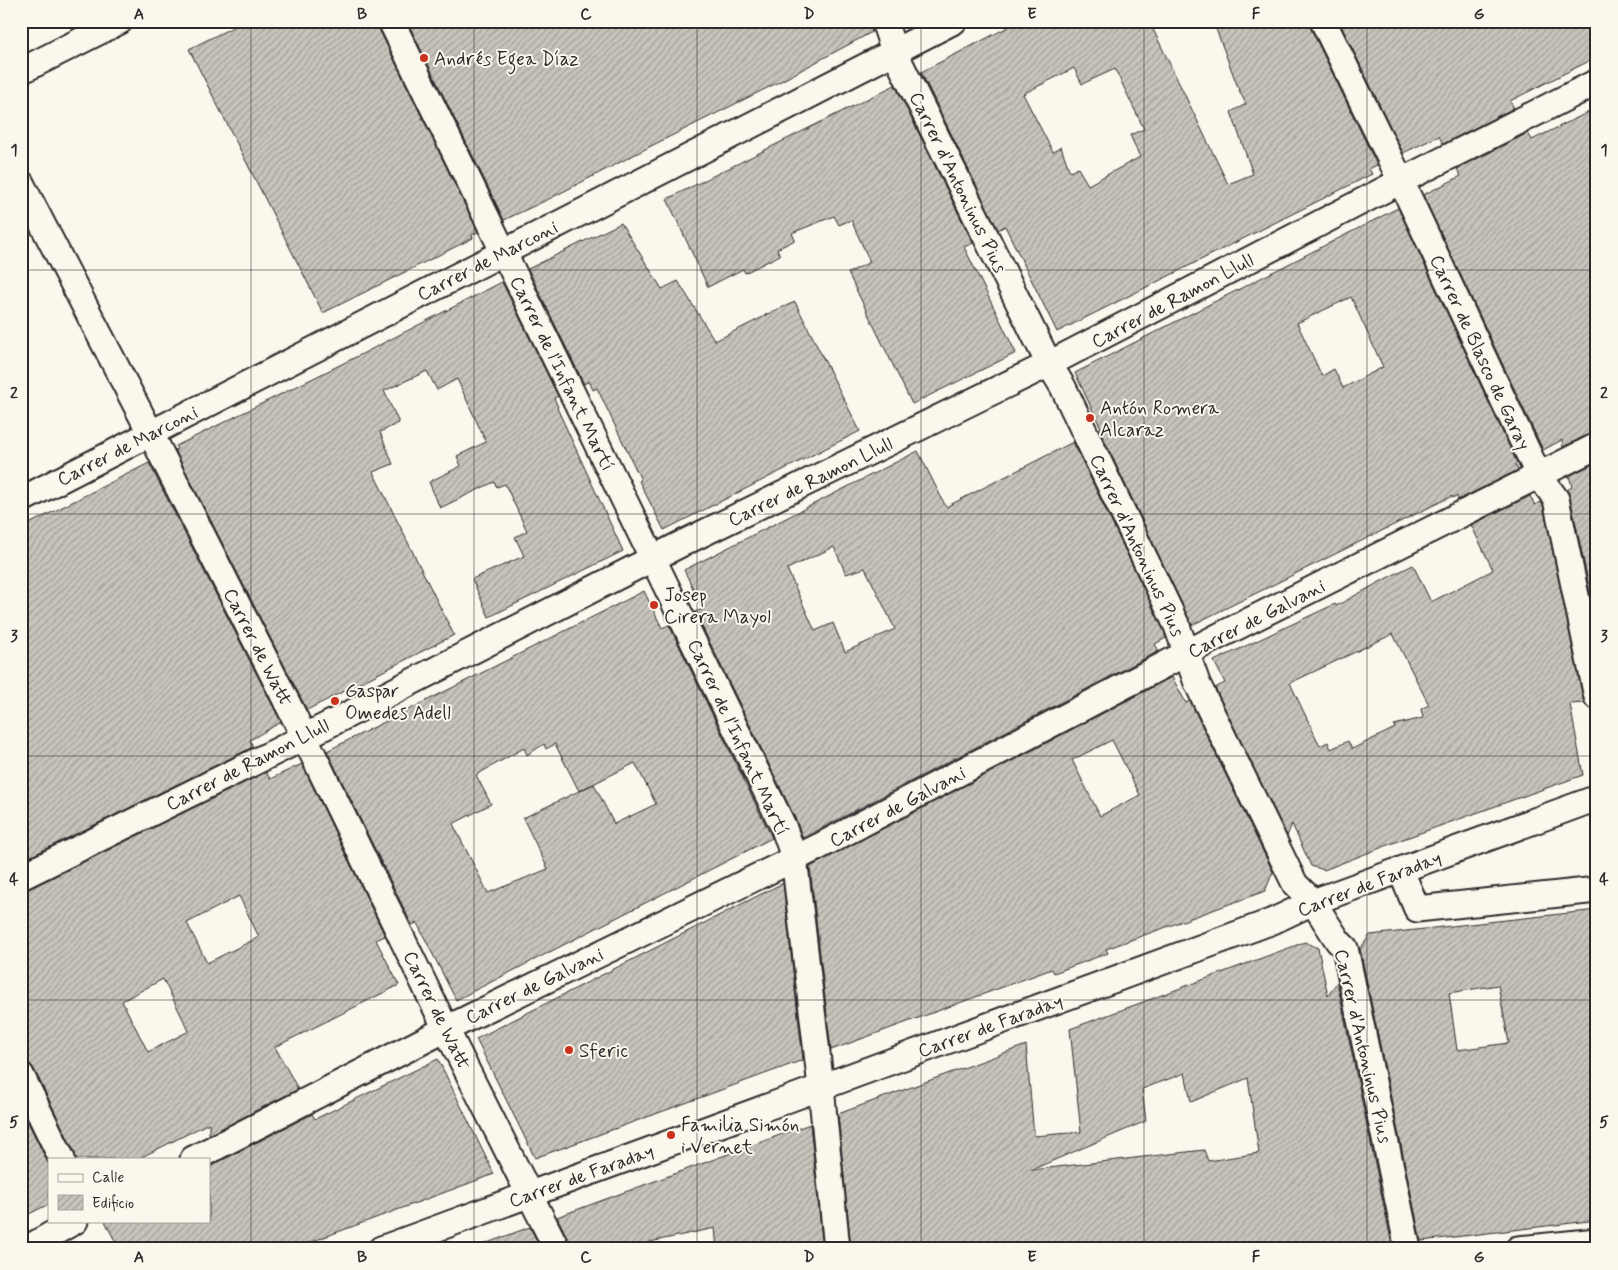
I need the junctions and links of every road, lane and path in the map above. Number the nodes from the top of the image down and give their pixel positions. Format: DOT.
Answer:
graph roads {
  1 [pos="120,21"];
  2 [pos="391,21"];
  3 [pos="884,21"];
  4 [pos="954,21"];
  5 [pos="1323,21"];
  6 [pos="894,51"];
  7 [pos="21,71"];
  8 [pos="1597,82"];
  9 [pos="1401,181"];
  10 [pos="21,182"];
  11 [pos="504,252"];
  12 [pos="1050,364"];
  13 [pos="151,434"];
  14 [pos="1597,446"];
  15 [pos="1538,474"];
  16 [pos="21,500"];
  17 [pos="653,559"];
  18 [pos="1187,654"];
  19 [pos="1597,697"];
  20 [pos="304,736"];
  21 [pos="1597,798"];
  22 [pos="794,857"];
  23 [pos="1400,871"];
  24 [pos="21,877"];
  25 [pos="1597,890"];
  26 [pos="1313,902"];
  27 [pos="446,1029"];
  28 [pos="21,1074"];
  29 [pos="821,1087"];
  30 [pos="62,1158"];
  31 [pos="195,1158"];
  32 [pos="530,1194"];
  33 [pos="69,1233"];
  34 [pos="1597,1241"];
  35 [pos="26,1249"];
  36 [pos="381,1249"];
  37 [pos="557,1249"];
  38 [pos="837,1249"];
  39 [pos="1408,1249"];
  40 [pos="1518,1249"];
  1 -- 7 [label="street"];
  2 -- 11 [label="street, Carrer de l'Infant Martí"];
  3 -- 6 [label="street, Carrer d'Antoninus Pius"];
  4 -- 6 [label="street, Carrer de Marconi"];
  5 -- 9 [label="street, Carrer de Blasco de Garay"];
  6 -- 11 [label="street, Carrer de Marconi"];
  6 -- 12 [label="street, Carrer d'Antoninus Pius"];
  8 -- 9 [label="street, Carrer de Ramon Llull"];
  9 -- 12 [label="street, Carrer de Ramon Llull"];
  9 -- 15 [label="street, Carrer de Blasco de Garay"];
  10 -- 13 [label="street, Carrer de Watt"];
  11 -- 13 [label="street, Carrer de Marconi"];
  11 -- 17 [label="street, Carrer de l'Infant Martí"];
  12 -- 17 [label="street, Carrer de Ramon Llull"];
  12 -- 18 [label="street, Carrer d'Antoninus Pius"];
  13 -- 16 [label="street, Carrer de Marconi"];
  13 -- 20 [label="street, Carrer de Watt"];
  14 -- 15 [label="street, Carrer de Galvani"];
  15 -- 18 [label="street, Carrer de Galvani"];
  15 -- 19 [label="street, Carrer de Blasco de Garay"];
  17 -- 20 [label="street, Carrer de Ramon Llull"];
  17 -- 22 [label="street, Carrer de l'Infant Martí"];
  18 -- 22 [label="street, Carrer de Galvani"];
  18 -- 26 [label="street, Carrer d'Antoninus Pius"];
  20 -- 24 [label="street, Carrer de Ramon Llull"];
  20 -- 27 [label="street, Carrer de Watt"];
  21 -- 23 [label="street, Carrer de Faraday"];
  22 -- 27 [label="street, Carrer de Galvani"];
  22 -- 29 [label="street, Carrer de l'Infant Martí"];
  23 -- 25 [label="street"];
  23 -- 26 [label="street, Carrer de Faraday"];
  26 -- 29 [label="street, Carrer de Faraday"];
  26 -- 39 [label="street, Carrer d'Antoninus Pius"];
  27 -- 31 [label="street, Carrer de Galvani"];
  27 -- 32 [label="street, Carrer de Watt"];
  28 -- 30 [label="street"];
  29 -- 32 [label="street, Carrer de Faraday"];
  29 -- 38 [label="street, Carrer de l'Infant Martí"];
  32 -- 36 [label="street, Carrer de Faraday"];
  32 -- 37 [label="street, Carrer de Watt"];
  33 -- 35 [label="street"];
  34 -- 40 [label="street"];
}
